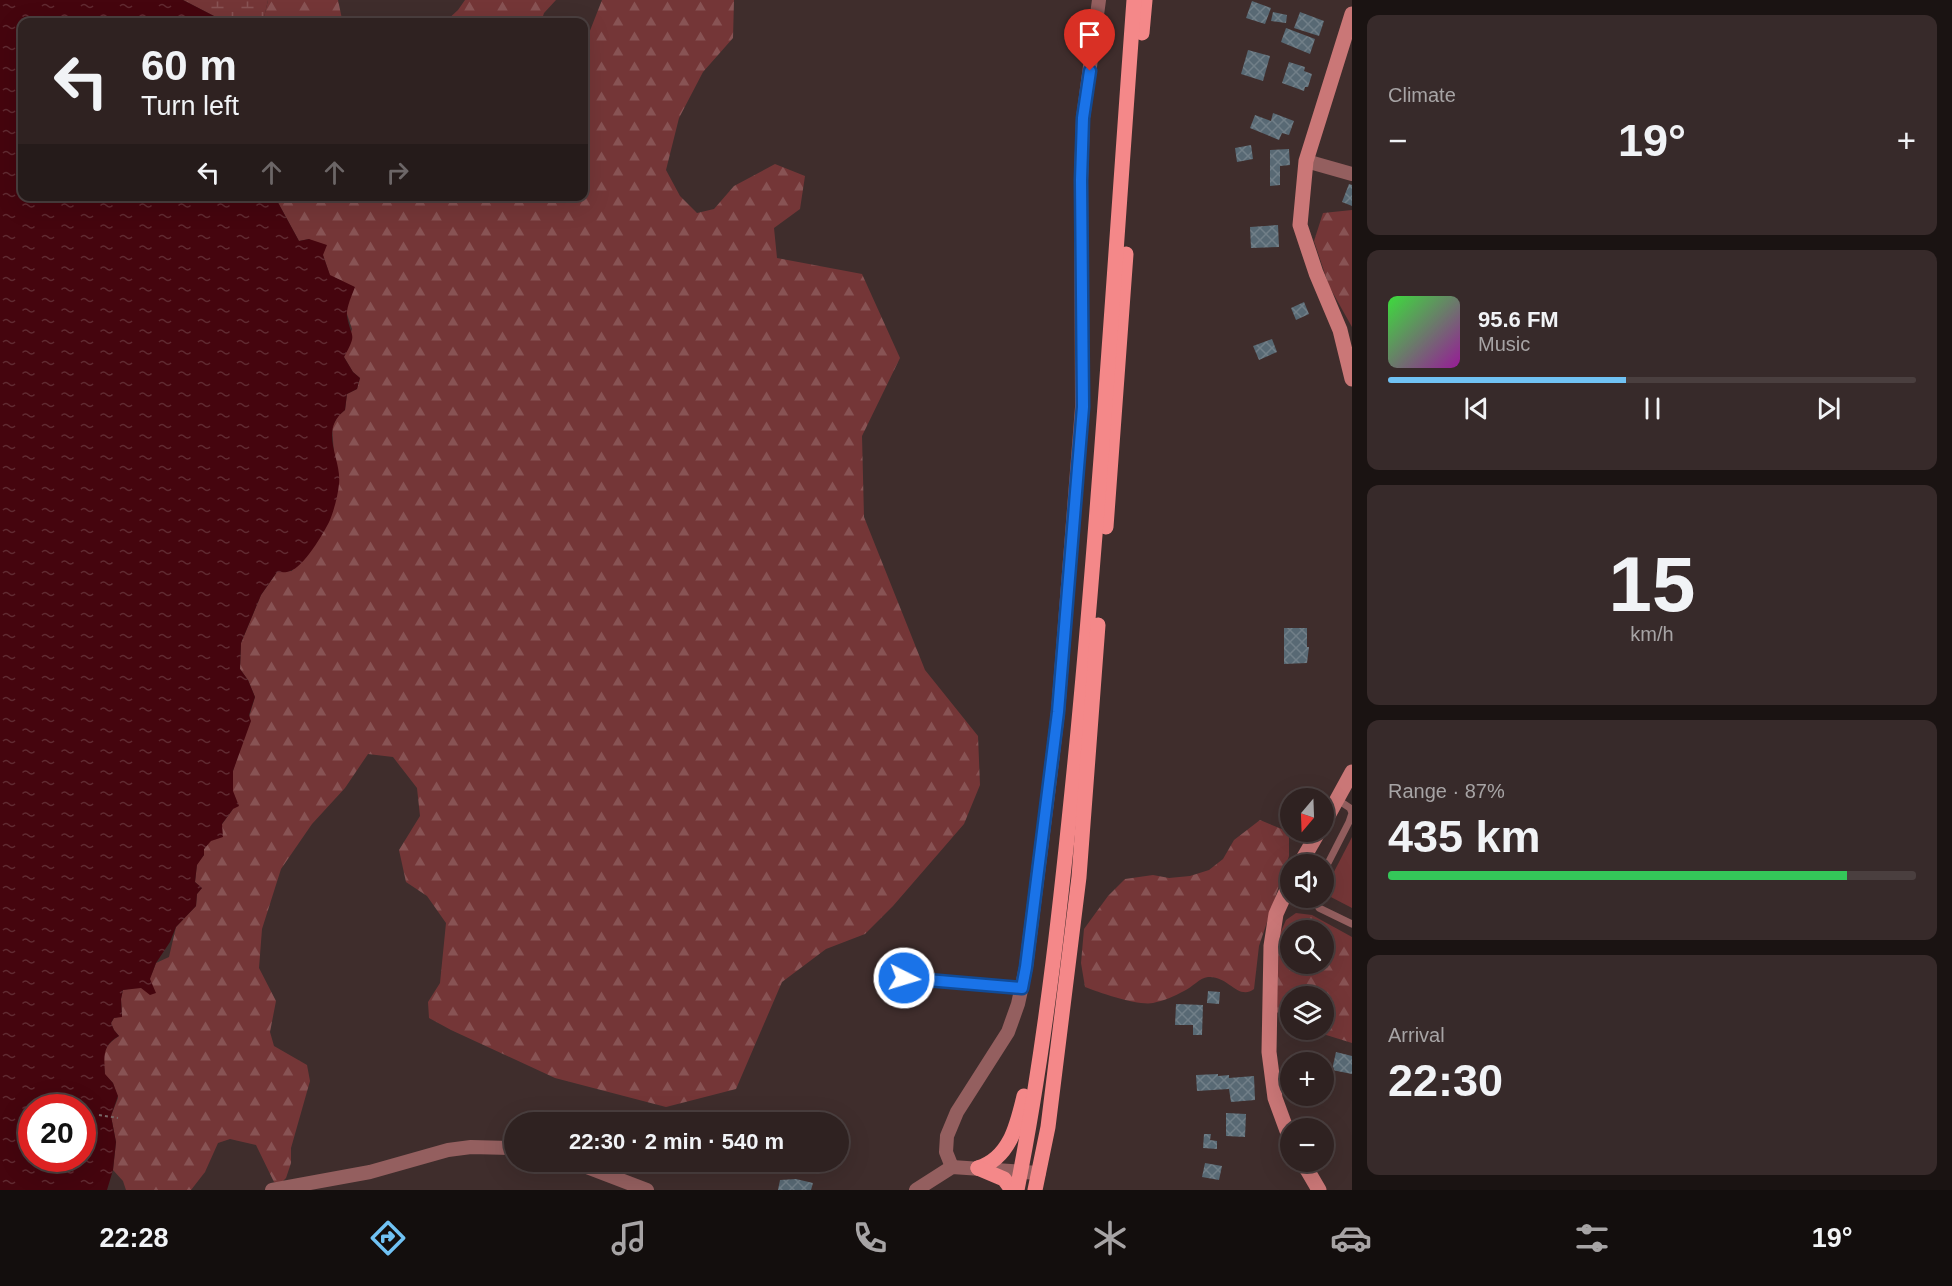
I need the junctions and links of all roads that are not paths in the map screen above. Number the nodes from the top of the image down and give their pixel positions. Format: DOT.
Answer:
graph roads {
  1 [pos="1099,0"];
  2 [pos="1134,0"];
  3 [pos="1145,0"];
  4 [pos="1352,14"];
  5 [pos="1306,161"];
  6 [pos="1352,174"];
  7 [pos="1352,379"];
  8 [pos="1352,772"];
  9 [pos="1338,800"];
  10 [pos="1334,807"];
  11 [pos="1333,854"];
  12 [pos="1280,905"];
  13 [pos="1319,908"];
  14 [pos="1352,924"];
  15 [pos="904,978"];
  16 [pos="1022,988"];
  17 [pos="1045,1018"];
  18 [pos="1282,1118"];
  19 [pos="504,1148"];
  20 [pos="952,1167"];
  21 [pos="978,1168"];
  22 [pos="1015,1170"];
  23 [pos="600,1172"];
  24 [pos="1308,1172"];
  25 [pos="1039,1173"];
  26 [pos="272,1190"];
  27 [pos="647,1190"];
  28 [pos="916,1190"];
  29 [pos="1012,1190"];
  30 [pos="1017,1190"];
  31 [pos="1035,1190"];
  32 [pos="1319,1190"];
  1 -- 16 [label="street"];
  2 -- 17 [label="main road"];
  3 -- 25 [label="main road"];
  4 -- 5 [label="main road"];
  5 -- 6 [label="street"];
  5 -- 7 [label="main road"];
  8 -- 9 [label="main road"];
  9 -- 10 [label="main road"];
  9 -- 11 [label="lane"];
  12 -- 18 [label="main road"];
  13 -- 14 [label="lane"];
  15 -- 16 [label="lane"];
  16 -- 20 [label="street"];
  17 -- 21 [label="main road"];
  17 -- 22 [label="main road"];
  19 -- 26 [label="street"];
  20 -- 21 [label="street"];
  20 -- 28 [label="street"];
  21 -- 22 [label="street"];
  21 -- 29 [label="main road"];
  22 -- 25 [label="street"];
  22 -- 30 [label="main road"];
  23 -- 27 [label="street"];
  24 -- 32 [label="main road"];
  25 -- 31 [label="main road"];
}
